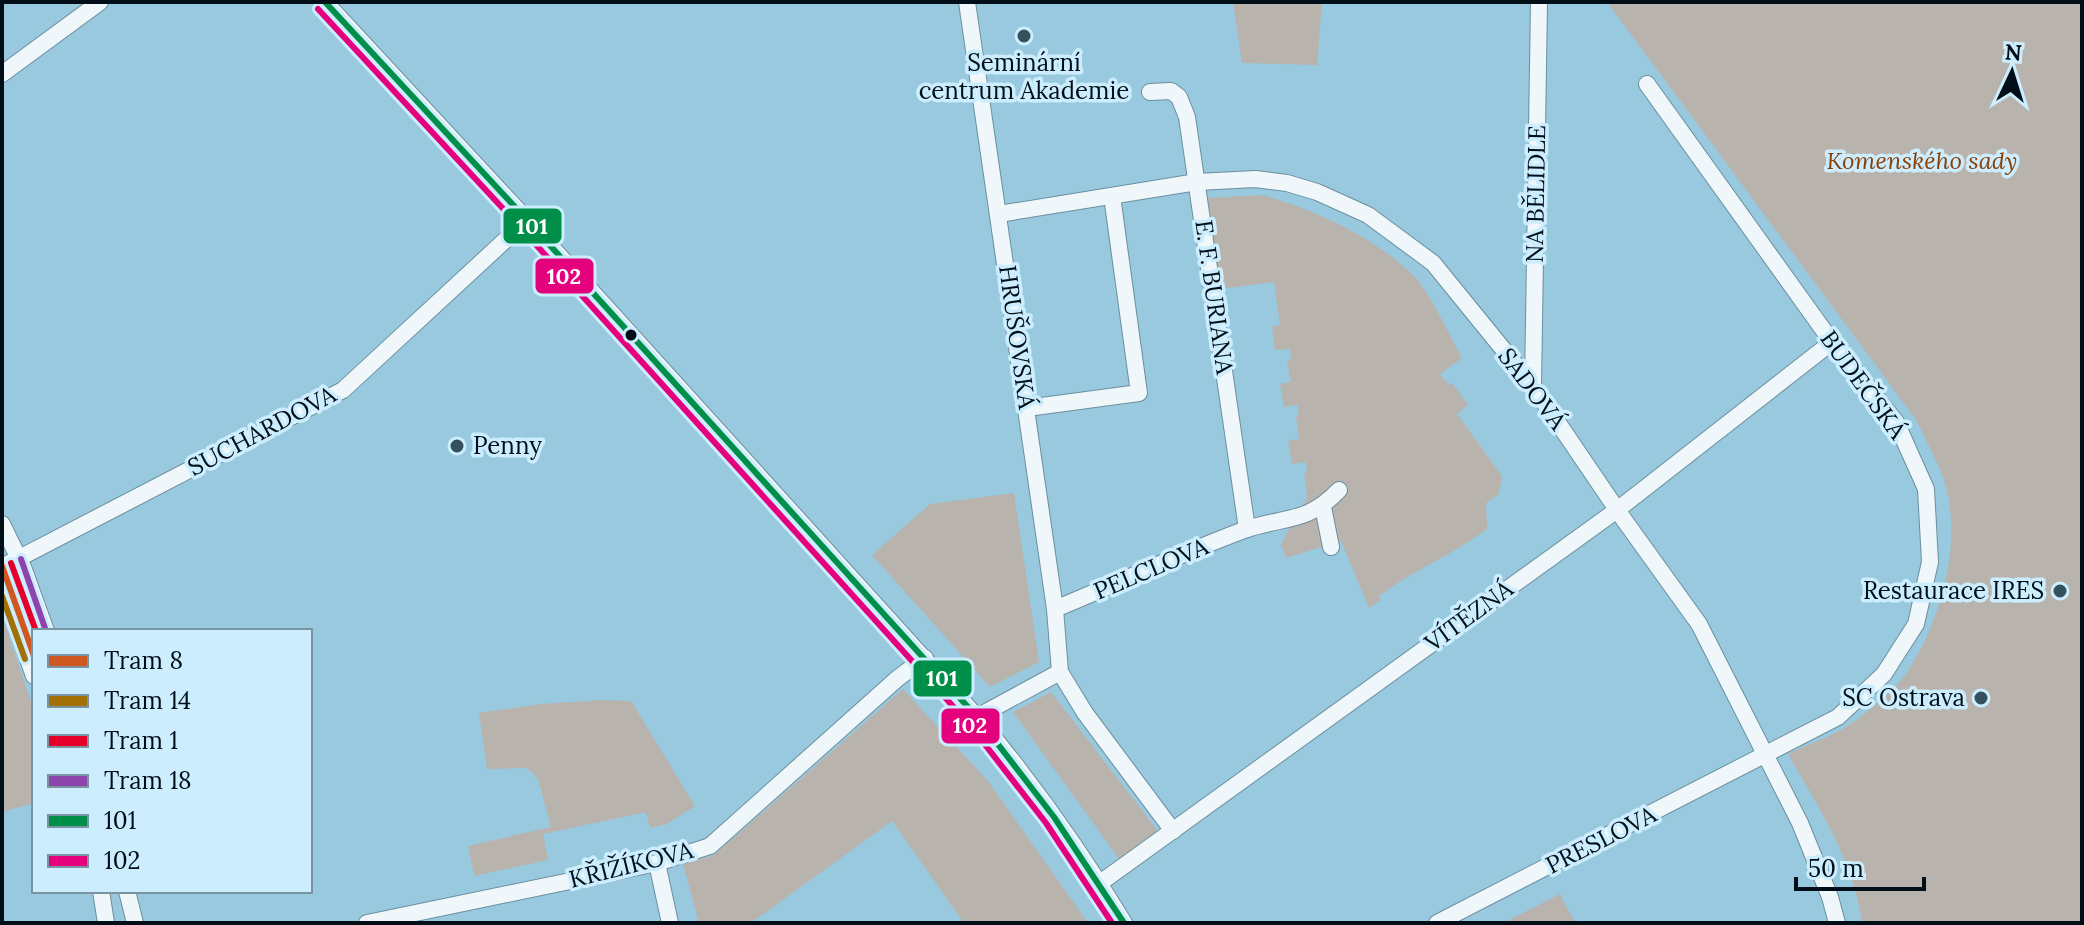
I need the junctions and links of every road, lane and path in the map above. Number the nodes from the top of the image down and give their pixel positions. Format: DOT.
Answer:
graph roads {
  1 [pos="100,2"];
  2 [pos="967,2"];
  3 [pos="1539,2"];
  4 [pos="334,5"];
  5 [pos="2,74"];
  6 [pos="1647,84"];
  7 [pos="1150,92"];
  8 [pos="1197,182"];
  9 [pos="1112,196"];
  10 [pos="999,214"];
  11 [pos="527,220"];
  12 [pos="1832,342"];
  13 [pos="1533,386"];
  14 [pos="1027,408"];
  15 [pos="1339,490"];
  16 [pos="1323,507"];
  17 [pos="1617,510"];
  18 [pos="2,524"];
  19 [pos="1247,529"];
  20 [pos="1331,547"];
  21 [pos="19,558"];
  22 [pos="2,567"];
  23 [pos="2,585"];
  24 [pos="1055,609"];
  25 [pos="45,629"];
  26 [pos="925,658"];
  27 [pos="32,670"];
  28 [pos="1060,672"];
  29 [pos="977,717"];
  30 [pos="1764,755"];
  31 [pos="1173,831"];
  32 [pos="657,863"];
  33 [pos="1100,883"];
  34 [pos="101,893"];
  35 [pos="128,893"];
  36 [pos="106,923"];
  37 [pos="135,923"];
  38 [pos="367,923"];
  39 [pos="670,923"];
  40 [pos="1124,923"];
  41 [pos="1437,923"];
  42 [pos="1837,923"];
  1 -- 5 [label="street"];
  2 -- 10 [label="street, HRUŠOVSKÁ"];
  3 -- 13 [label="street, NA BĚLIDLE"];
  4 -- 11 [label="street"];
  6 -- 12 [label="street, BUDEČSKÁ"];
  7 -- 8 [label="street, E. F. BURIANA"];
  8 -- 9 [label="street, SADOVÁ"];
  8 -- 13 [label="street, SADOVÁ"];
  8 -- 19 [label="street, E. F. BURIANA"];
  9 -- 10 [label="street, SADOVÁ"];
  9 -- 14 [label="street"];
  10 -- 14 [label="street, HRUŠOVSKÁ"];
  11 -- 21 [label="street, SUCHARDOVA"];
  11 -- 26 [label="street"];
  12 -- 17 [label="street, VÍTĚZNÁ"];
  12 -- 30 [label="street, BUDEČSKÁ"];
  13 -- 17 [label="street, SADOVÁ"];
  14 -- 24 [label="street, HRUŠOVSKÁ"];
  15 -- 16 [label="street"];
  16 -- 19 [label="street"];
  16 -- 20 [label="street"];
  17 -- 30 [label="street, SADOVÁ"];
  17 -- 31 [label="street, VÍTĚZNÁ"];
  18 -- 21 [label="street"];
  19 -- 24 [label="street, PELCLOVA"];
  21 -- 22 [label="street, SUCHARDOVA"];
  21 -- 25 [label="street"];
  23 -- 27 [label="street"];
  24 -- 28 [label="street, HRUŠOVSKÁ"];
  26 -- 29 [label="street"];
  26 -- 32 [label="street, KŘIŽÍKOVA"];
  28 -- 29 [label="street"];
  28 -- 31 [label="street"];
  29 -- 33 [label="street"];
  30 -- 41 [label="street, PRESLOVA"];
  30 -- 42 [label="street, SADOVÁ"];
  31 -- 33 [label="street, VÍTĚZNÁ"];
  32 -- 38 [label="street, KŘIŽÍKOVA"];
  32 -- 39 [label="street"];
  33 -- 40 [label="street"];
  34 -- 36 [label="street"];
  35 -- 37 [label="street"];
}
